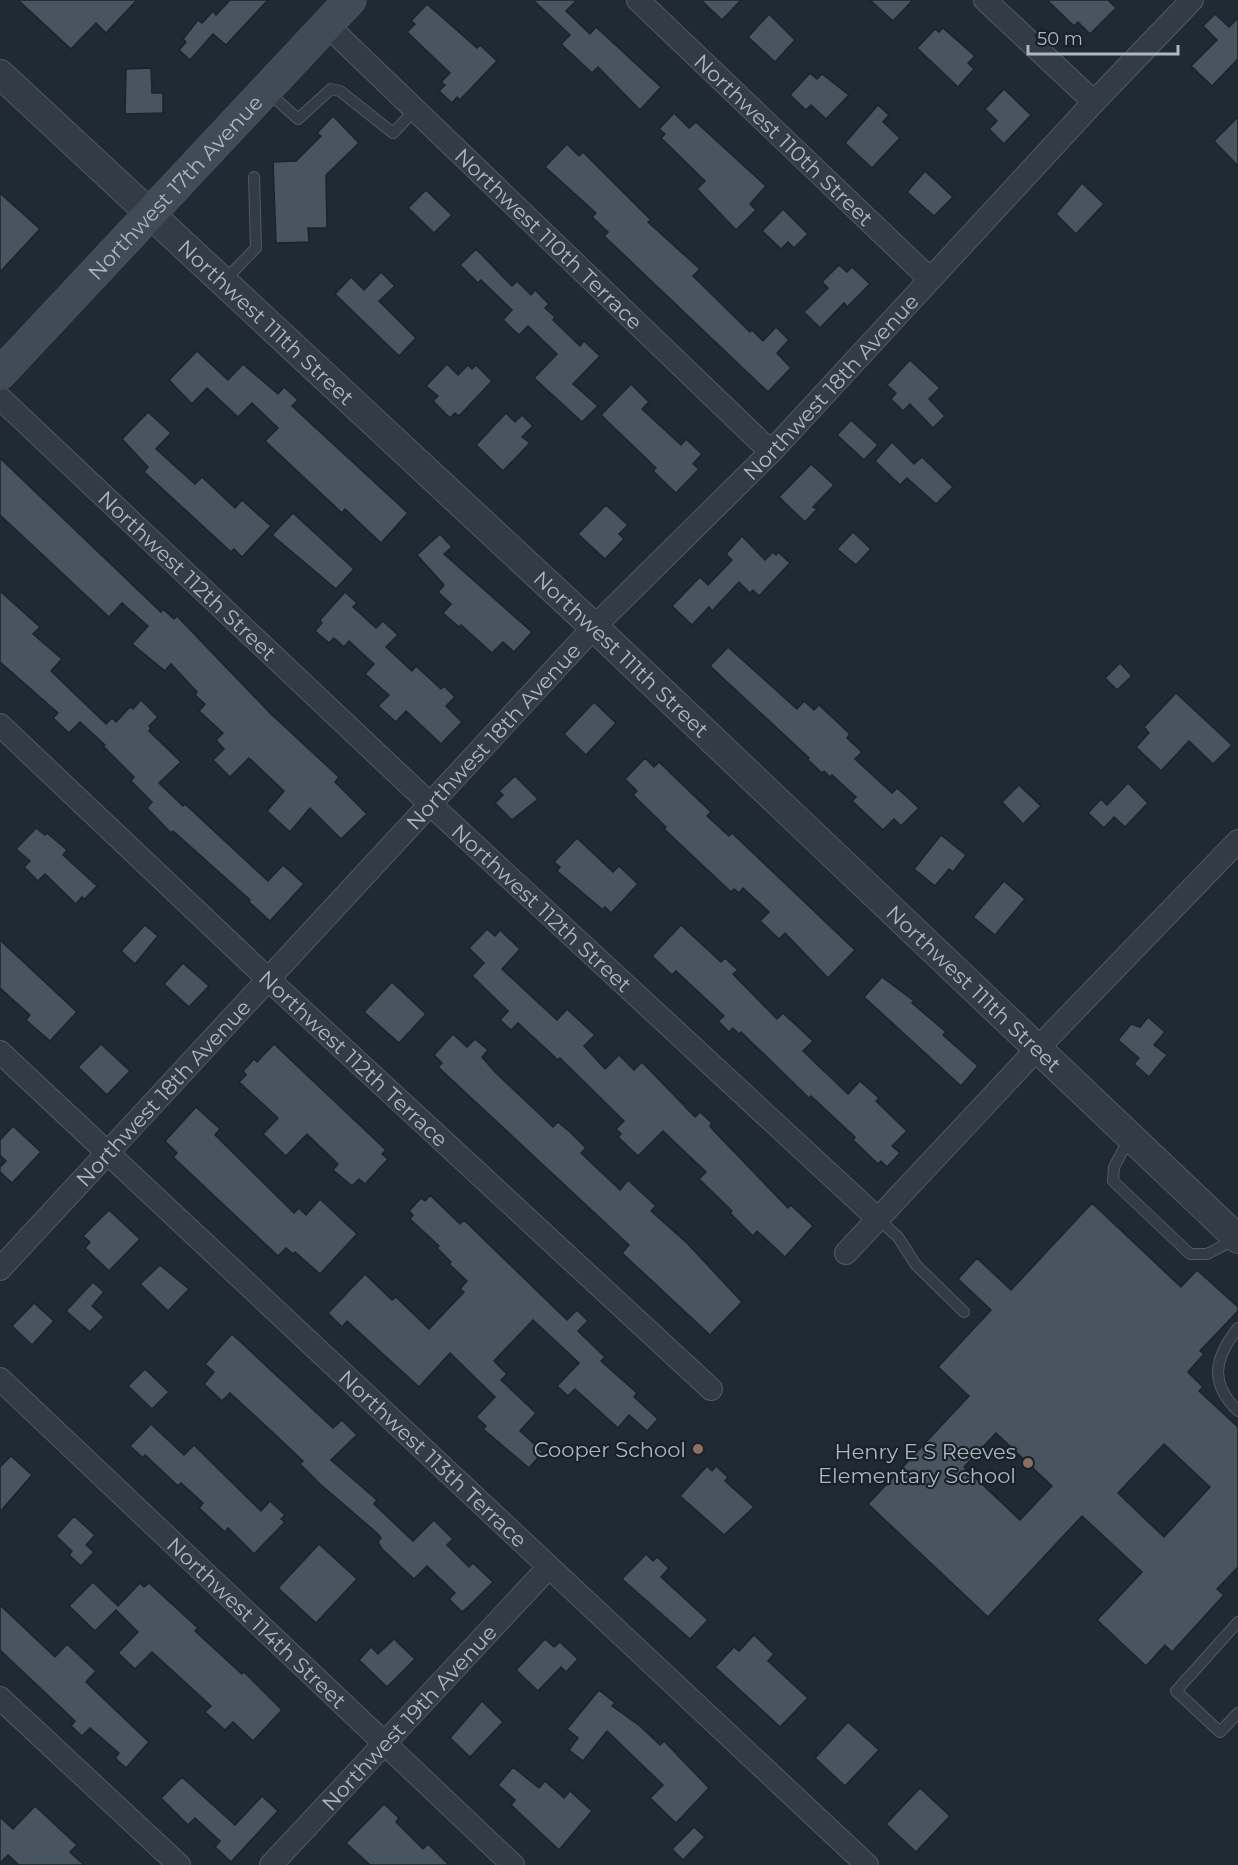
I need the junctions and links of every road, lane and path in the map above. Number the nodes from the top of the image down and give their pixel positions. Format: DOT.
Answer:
graph roads {
  1 [pos="350,0"];
  2 [pos="638,0"];
  3 [pos="986,0"];
  4 [pos="1192,0"];
  5 [pos="327,25"];
  6 [pos="0,74"];
  7 [pos="266,90"];
  8 [pos="1094,102"];
  9 [pos="414,111"];
  10 [pos="254,177"];
  11 [pos="149,213"];
  12 [pos="930,279"];
  13 [pos="223,282"];
  14 [pos="0,374"];
  15 [pos="0,398"];
  16 [pos="771,452"];
  17 [pos="594,627"];
  18 [pos="0,725"];
  19 [pos="430,804"];
  20 [pos="1238,841"];
  21 [pos="268,979"];
  22 [pos="1037,1049"];
  23 [pos="0,1052"];
  24 [pos="1130,1136"];
  25 [pos="107,1152"];
  26 [pos="877,1218"];
  27 [pos="1237,1238"];
  28 [pos="846,1253"];
  29 [pos="0,1269"];
  30 [pos="964,1312"];
  31 [pos="1238,1328"];
  32 [pos="0,1379"];
  33 [pos="711,1389"];
  34 [pos="1238,1411"];
  35 [pos="548,1568"];
  36 [pos="1238,1622"];
  37 [pos="0,1698"];
  38 [pos="1238,1713"];
  39 [pos="385,1745"];
  40 [pos="179,1865"];
  41 [pos="271,1865"];
  42 [pos="513,1865"];
  43 [pos="867,1865"];
  1 -- 5 [label="main road, Northwest 17th Avenue"];
  2 -- 12 [label="street, Northwest 110th Street"];
  3 -- 8 [label="street"];
  4 -- 8 [label="street, Northwest 18th Avenue"];
  5 -- 7 [label="main road, Northwest 17th Avenue"];
  5 -- 9 [label="street, Northwest 110th Terrace"];
  6 -- 11 [label="street, Northwest 111th Street"];
  7 -- 9 [label="lane"];
  7 -- 11 [label="main road, Northwest 17th Avenue"];
  8 -- 12 [label="street, Northwest 18th Avenue"];
  9 -- 16 [label="street, Northwest 110th Terrace"];
  10 -- 13 [label="lane"];
  11 -- 13 [label="street, Northwest 111th Street"];
  11 -- 14 [label="main road, Northwest 17th Avenue"];
  12 -- 16 [label="street, Northwest 18th Avenue"];
  13 -- 17 [label="street, Northwest 111th Street"];
  15 -- 19 [label="street, Northwest 112th Street"];
  16 -- 17 [label="street, Northwest 18th Avenue"];
  17 -- 19 [label="street, Northwest 18th Avenue"];
  17 -- 22 [label="street, Northwest 111th Street"];
  18 -- 21 [label="street, Northwest 112th Terrace"];
  19 -- 21 [label="street, Northwest 18th Avenue"];
  19 -- 26 [label="street, Northwest 112th Street"];
  20 -- 22 [label="street"];
  21 -- 25 [label="street, Northwest 18th Avenue"];
  21 -- 33 [label="street, Northwest 112th Terrace"];
  22 -- 24 [label="street, Northwest 111th Street"];
  22 -- 26 [label="street"];
  23 -- 25 [label="street, Northwest 113th Terrace"];
  24 -- 27 [label="street, Northwest 111th Street"];
  24 -- 27 [label="lane"];
  25 -- 29 [label="street, Northwest 18th Avenue"];
  25 -- 35 [label="street, Northwest 113th Terrace"];
  26 -- 28 [label="street"];
  26 -- 30 [label="lane"];
  31 -- 34 [label="lane"];
  32 -- 39 [label="street, Northwest 114th Street"];
  35 -- 39 [label="street, Northwest 19th Avenue"];
  35 -- 43 [label="street, Northwest 113th Terrace"];
  36 -- 38 [label="lane"];
  37 -- 40 [label="street"];
  39 -- 41 [label="street, Northwest 19th Avenue"];
  39 -- 42 [label="street, Northwest 114th Street"];
}
